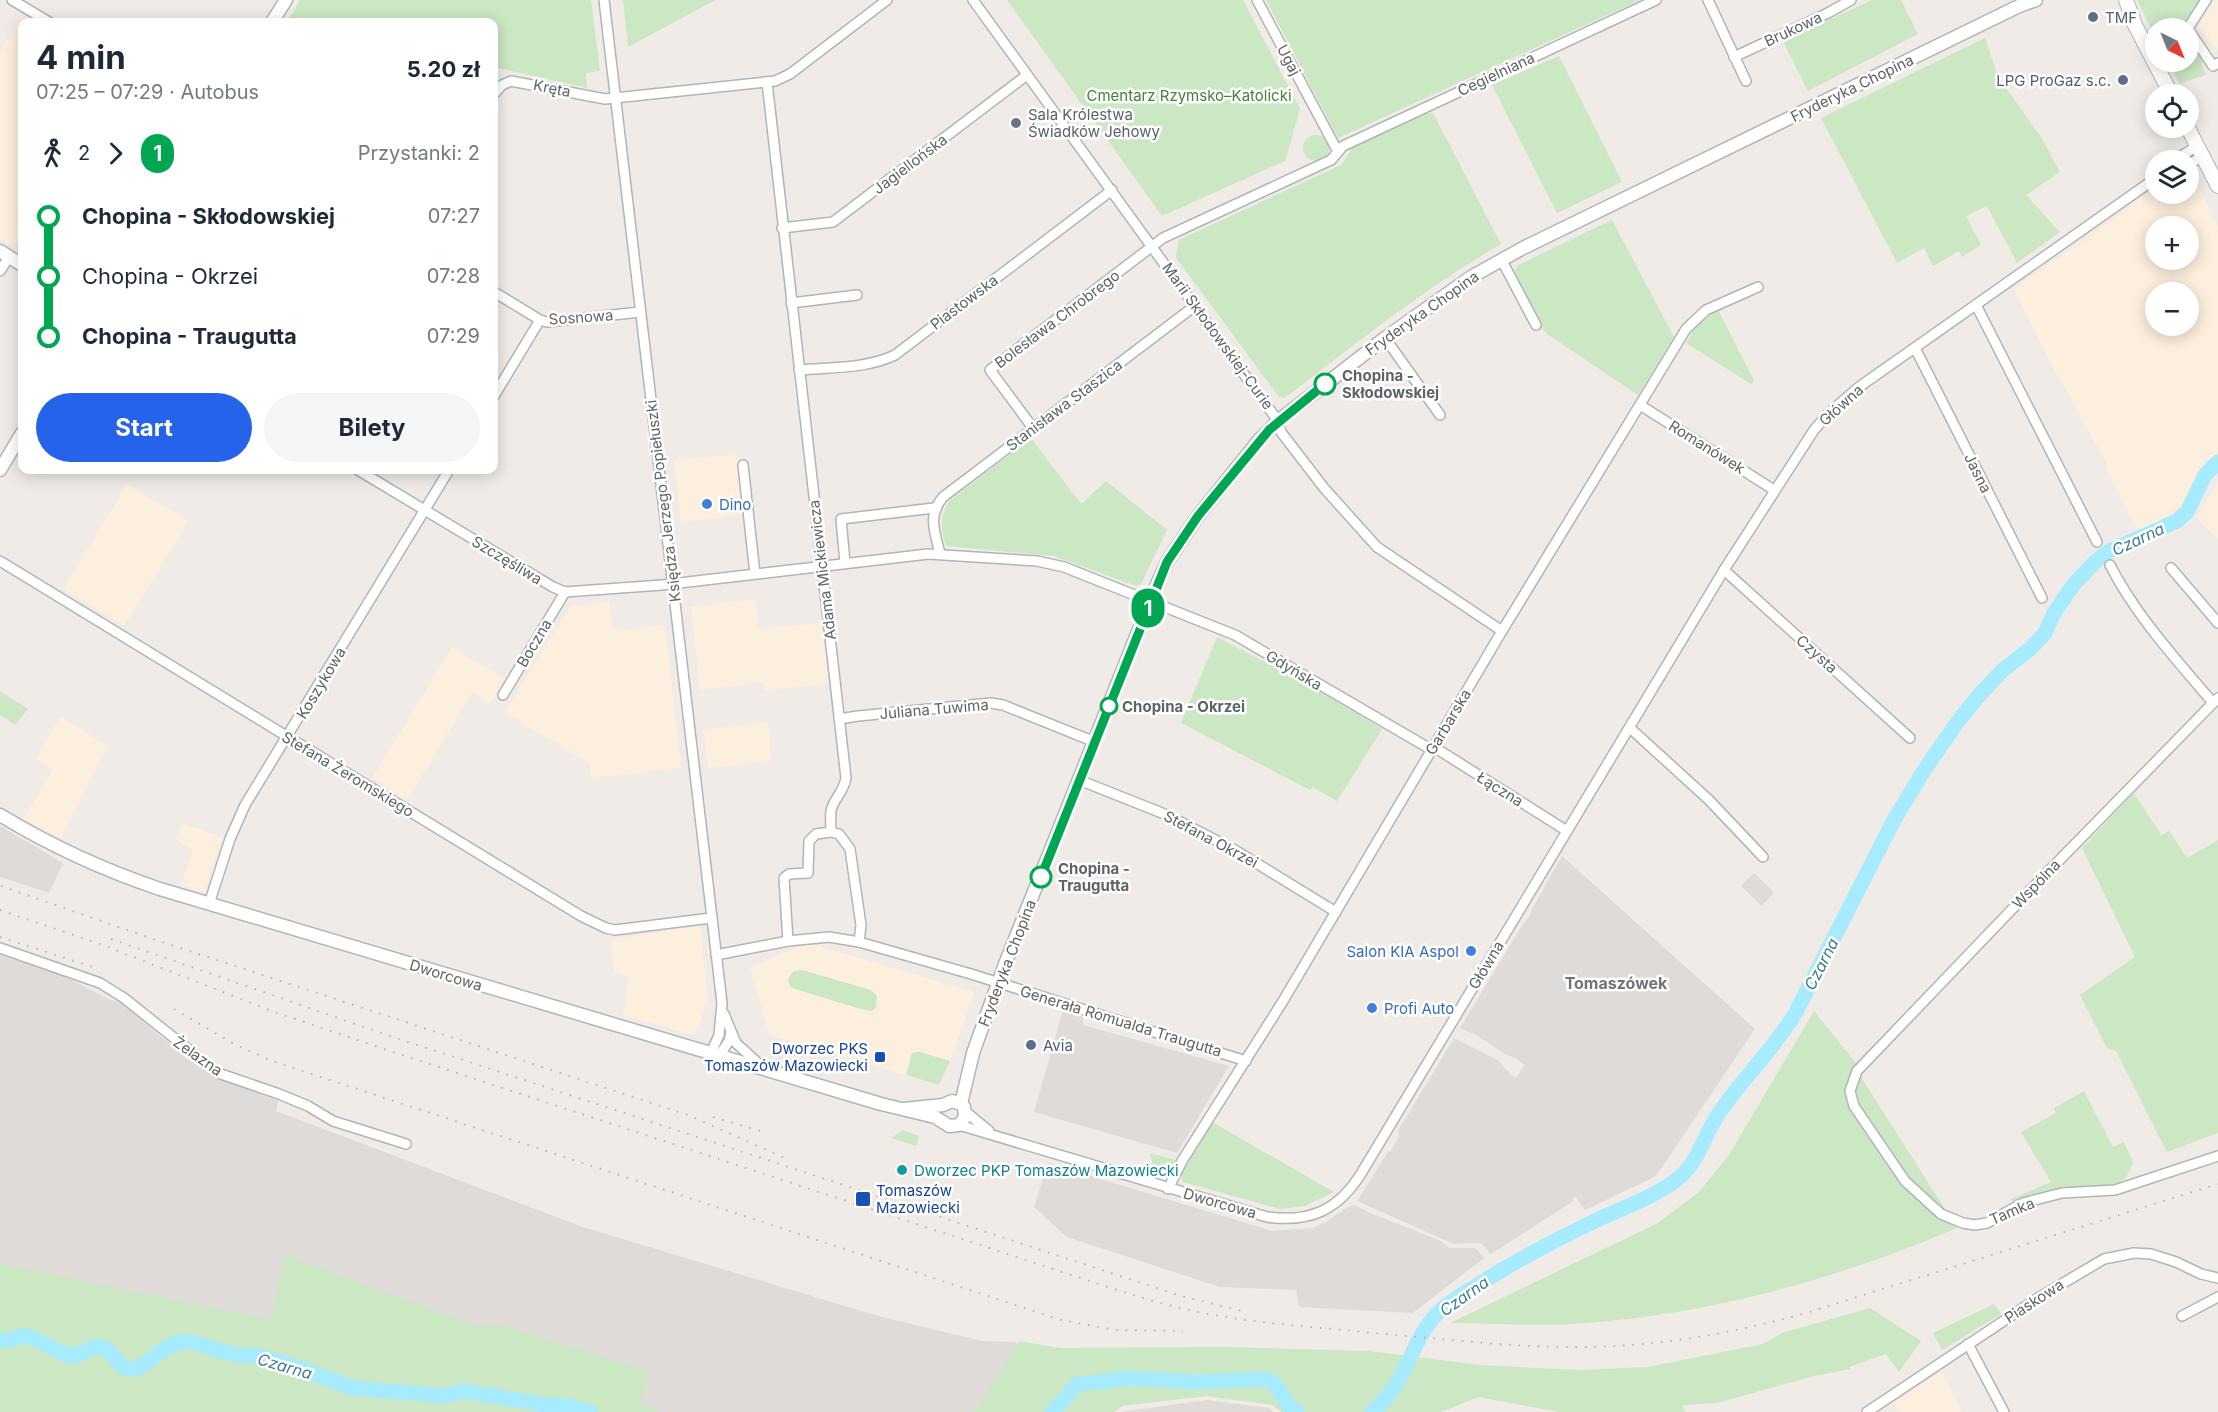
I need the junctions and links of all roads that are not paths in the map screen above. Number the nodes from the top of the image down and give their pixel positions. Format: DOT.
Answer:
graph roads {
  1 [pos="12,0"];
  2 [pos="286,0"];
  3 [pos="604,0"];
  4 [pos="887,0"];
  5 [pos="973,0"];
  6 [pos="1257,0"];
  7 [pos="1656,0"];
  8 [pos="1708,0"];
  9 [pos="1851,0"];
  10 [pos="2036,0"];
  11 [pos="2118,0"];
  12 [pos="2126,0"];
  13 [pos="2206,0"];
  14 [pos="2024,3"];
  15 [pos="42,18"];
  16 [pos="275,18"];
  17 [pos="2195,18"];
  18 [pos="2135,25"];
  19 [pos="2199,45"];
  20 [pos="1734,57"];
  21 [pos="2218,63"];
  22 [pos="1027,75"];
  23 [pos="1746,81"];
  24 [pos="767,82"];
  25 [pos="2166,84"];
  26 [pos="498,90"];
  27 [pos="616,98"];
  28 [pos="2193,138"];
  29 [pos="1338,152"];
  30 [pos="2200,152"];
  31 [pos="2145,185"];
  32 [pos="2218,186"];
  33 [pos="1112,190"];
  34 [pos="782,228"];
  35 [pos="1153,246"];
  36 [pos="4,254"];
  37 [pos="1502,259"];
  38 [pos="18,263"];
  39 [pos="0,271"];
  40 [pos="1758,287"];
  41 [pos="498,294"];
  42 [pos="857,295"];
  43 [pos="791,303"];
  44 [pos="1196,305"];
  45 [pos="1976,305"];
  46 [pos="640,312"];
  47 [pos="540,320"];
  48 [pos="1536,325"];
  49 [pos="1384,338"];
  50 [pos="1915,348"];
  51 [pos="799,370"];
  52 [pos="498,389"];
  53 [pos="1640,405"];
  54 [pos="1440,415"];
  55 [pos="1278,421"];
  56 [pos="1033,428"];
  57 [pos="18,440"];
  58 [pos="743,465"];
  59 [pos="0,470"];
  60 [pos="365,474"];
  61 [pos="447,474"];
  62 [pos="1774,490"];
  63 [pos="934,508"];
  64 [pos="425,510"];
  65 [pos="2097,542"];
  66 [pos="940,554"];
  67 [pos="0,561"];
  68 [pos="845,563"];
  69 [pos="2110,565"];
  70 [pos="822,566"];
  71 [pos="2171,568"];
  72 [pos="1724,570"];
  73 [pos="755,574"];
  74 [pos="673,583"];
  75 [pos="565,592"];
  76 [pos="2042,598"];
  77 [pos="1151,600"];
  78 [pos="2218,623"];
  79 [pos="1502,632"];
  80 [pos="503,695"];
  81 [pos="2215,700"];
  82 [pos="839,719"];
  83 [pos="1630,728"];
  84 [pos="288,737"];
  85 [pos="1910,738"];
  86 [pos="1095,742"];
  87 [pos="1433,748"];
  88 [pos="1079,780"];
  89 [pos="0,815"];
  90 [pos="1567,831"];
  91 [pos="831,832"];
  92 [pos="1763,857"];
  93 [pos="208,904"];
  94 [pos="1336,912"];
  95 [pos="711,918"];
  96 [pos="788,941"];
  97 [pos="859,942"];
  98 [pos="0,948"];
  99 [pos="716,955"];
  100 [pos="998,984"];
  101 [pos="722,1003"];
  102 [pos="731,1031"];
  103 [pos="715,1054"];
  104 [pos="1246,1061"];
  105 [pos="764,1069"];
  106 [pos="1857,1071"];
  107 [pos="955,1105"];
  108 [pos="903,1109"];
  109 [pos="941,1120"];
  110 [pos="959,1125"];
  111 [pos="996,1136"];
  112 [pos="406,1144"];
  113 [pos="2218,1156"];
  114 [pos="1168,1189"];
  115 [pos="1339,1200"];
  116 [pos="2218,1278"];
  117 [pos="2218,1297"];
  118 [pos="2182,1316"];
  119 [pos="1968,1344"];
  120 [pos="1867,1412"];
  121 [pos="2004,1412"];
  1 -- 15 [label="street"];
  2 -- 16 [label="street"];
  3 -- 27 [label="street, Księdza Jerzego Popiełuszki"];
  4 -- 24 [label="street, Kręta"];
  5 -- 22 [label="street, Marii Skłodowskiej-Curie"];
  6 -- 29 [label="street, Ugaj"];
  7 -- 29 [label="street, Cegielniana"];
  8 -- 20 [label="street"];
  9 -- 20 [label="street, Brukowa"];
  10 -- 14 [label="street, Fryderyka Chopina"];
  11 -- 18 [label="main road"];
  12 -- 18 [label="main road"];
  13 -- 17 [label="street"];
  14 -- 37 [label="street, Fryderyka Chopina"];
  18 -- 25 [label="main road"];
  19 -- 21 [label="street"];
  20 -- 23 [label="street"];
  22 -- 33 [label="street, Marii Skłodowskiej-Curie"];
  22 -- 34 [label="street, Jagiellońska"];
  24 -- 27 [label="street, Kręta"];
  24 -- 34 [label="street, Adama Mickiewicza"];
  26 -- 27 [label="street, Kręta"];
  27 -- 46 [label="street, Księdza Jerzego Popiełuszki"];
  28 -- 30 [label="main road"];
  29 -- 35 [label="street, Cegielniana"];
  30 -- 32 [label="main road"];
  31 -- 45 [label="street, Główna"];
  33 -- 35 [label="street, Marii Skłodowskiej-Curie"];
  33 -- 51 [label="street, Piastowska"];
  34 -- 43 [label="street, Adama Mickiewicza"];
  35 -- 44 [label="street, Marii Skłodowskiej-Curie"];
  35 -- 56 [label="street, Bolesława Chrobrego"];
  36 -- 38 [label="street"];
  36 -- 39 [label="street"];
  37 -- 48 [label="street"];
  37 -- 49 [label="street, Fryderyka Chopina"];
  40 -- 53 [label="street, Garbarska"];
  41 -- 47 [label="street, Sosnowa"];
  42 -- 43 [label="street"];
  43 -- 51 [label="street, Adama Mickiewicza"];
  44 -- 55 [label="street, Marii Skłodowskiej-Curie"];
  44 -- 56 [label="street, Stanisława Staszica"];
  45 -- 50 [label="street, Główna"];
  45 -- 65 [label="street"];
  46 -- 47 [label="street, Sosnowa"];
  46 -- 74 [label="street, Księdza Jerzego Popiełuszki"];
  47 -- 52 [label="street"];
  49 -- 54 [label="street"];
  49 -- 55 [label="street, Fryderyka Chopina"];
  50 -- 62 [label="street, Główna"];
  50 -- 76 [label="street, Jasna"];
  51 -- 70 [label="street, Adama Mickiewicza"];
  53 -- 62 [label="street, Romanówek"];
  53 -- 79 [label="street, Garbarska"];
  55 -- 77 [label="street, Fryderyka Chopina"];
  55 -- 79 [label="street, Marii Skłodowskiej-Curie"];
  56 -- 63 [label="street, Stanisława Staszica"];
  57 -- 59 [label="street"];
  58 -- 73 [label="street"];
  60 -- 64 [label="street, Szczęśliwa"];
  61 -- 64 [label="street, Koszykowa"];
  62 -- 72 [label="street, Główna"];
  63 -- 66 [label="street"];
  63 -- 68 [label="street"];
  64 -- 75 [label="street, Szczęśliwa"];
  64 -- 84 [label="street, Koszykowa"];
  66 -- 68 [label="street, Gdyńska"];
  66 -- 77 [label="street, Gdyńska"];
  67 -- 84 [label="street, Stefana Żeromskiego"];
  68 -- 70 [label="street, Gdyńska"];
  69 -- 81 [label="street"];
  70 -- 73 [label="street, Gdyńska"];
  70 -- 82 [label="street, Adama Mickiewicza"];
  71 -- 78 [label="street"];
  72 -- 83 [label="street, Główna"];
  72 -- 85 [label="street, Czysta"];
  73 -- 74 [label="street, Gdyńska"];
  74 -- 75 [label="street"];
  74 -- 95 [label="street, Księdza Jerzego Popiełuszki"];
  75 -- 80 [label="street, Boczna"];
  77 -- 86 [label="street, Fryderyka Chopina"];
  77 -- 87 [label="street, Gdyńska"];
  79 -- 87 [label="street, Garbarska"];
  81 -- 106 [label="street, Wspólna"];
  82 -- 86 [label="street, Juliana Tuwima"];
  82 -- 91 [label="street, Adama Mickiewicza"];
  83 -- 90 [label="street, Główna"];
  83 -- 92 [label="street"];
  84 -- 93 [label="street, Koszykowa"];
  84 -- 95 [label="street, Stefana Żeromskiego"];
  86 -- 88 [label="street, Fryderyka Chopina"];
  87 -- 90 [label="street, Łączna"];
  87 -- 94 [label="street, Garbarska"];
  88 -- 94 [label="street, Stefana Okrzei"];
  88 -- 100 [label="street, Fryderyka Chopina"];
  89 -- 93 [label="street, Dworcowa"];
  90 -- 115 [label="street, Główna"];
  91 -- 96 [label="street"];
  91 -- 97 [label="street"];
  93 -- 103 [label="street, Dworcowa"];
  94 -- 104 [label="street, Garbarska"];
  95 -- 99 [label="street, Księdza Jerzego Popiełuszki"];
  96 -- 97 [label="street, Generała Romualda Traugutta"];
  96 -- 99 [label="street, Generała Romualda Traugutta"];
  97 -- 100 [label="street, Generała Romualda Traugutta"];
  98 -- 112 [label="street, Żelazna"];
  99 -- 101 [label="street, Księdza Jerzego Popiełuszki"];
  100 -- 104 [label="street, Generała Romualda Traugutta"];
  100 -- 107 [label="street, Fryderyka Chopina"];
  101 -- 102 [label="street, Księdza Jerzego Popiełuszki"];
  101 -- 103 [label="street, Księdza Jerzego Popiełuszki"];
  102 -- 103 [label="street"];
  102 -- 105 [label="street, Księdza Jerzego Popiełuszki"];
  103 -- 105 [label="street, Dworcowa"];
  104 -- 114 [label="street, Garbarska"];
  105 -- 108 [label="street, Dworcowa"];
  106 -- 113 [label="street, Tamka"];
  107 -- 108 [label="street, Dworcowa"];
  107 -- 109 [label="street"];
  107 -- 110 [label="street"];
  107 -- 111 [label="street, Dworcowa"];
  108 -- 109 [label="street, Dworcowa"];
  109 -- 110 [label="street, Dworcowa"];
  110 -- 111 [label="street, Dworcowa"];
  111 -- 114 [label="street, Dworcowa"];
  114 -- 115 [label="street, Dworcowa"];
  116 -- 119 [label="street, Piaskowa"];
  117 -- 118 [label="street"];
  119 -- 120 [label="street, Piaskowa"];
  119 -- 121 [label="street"];
}
